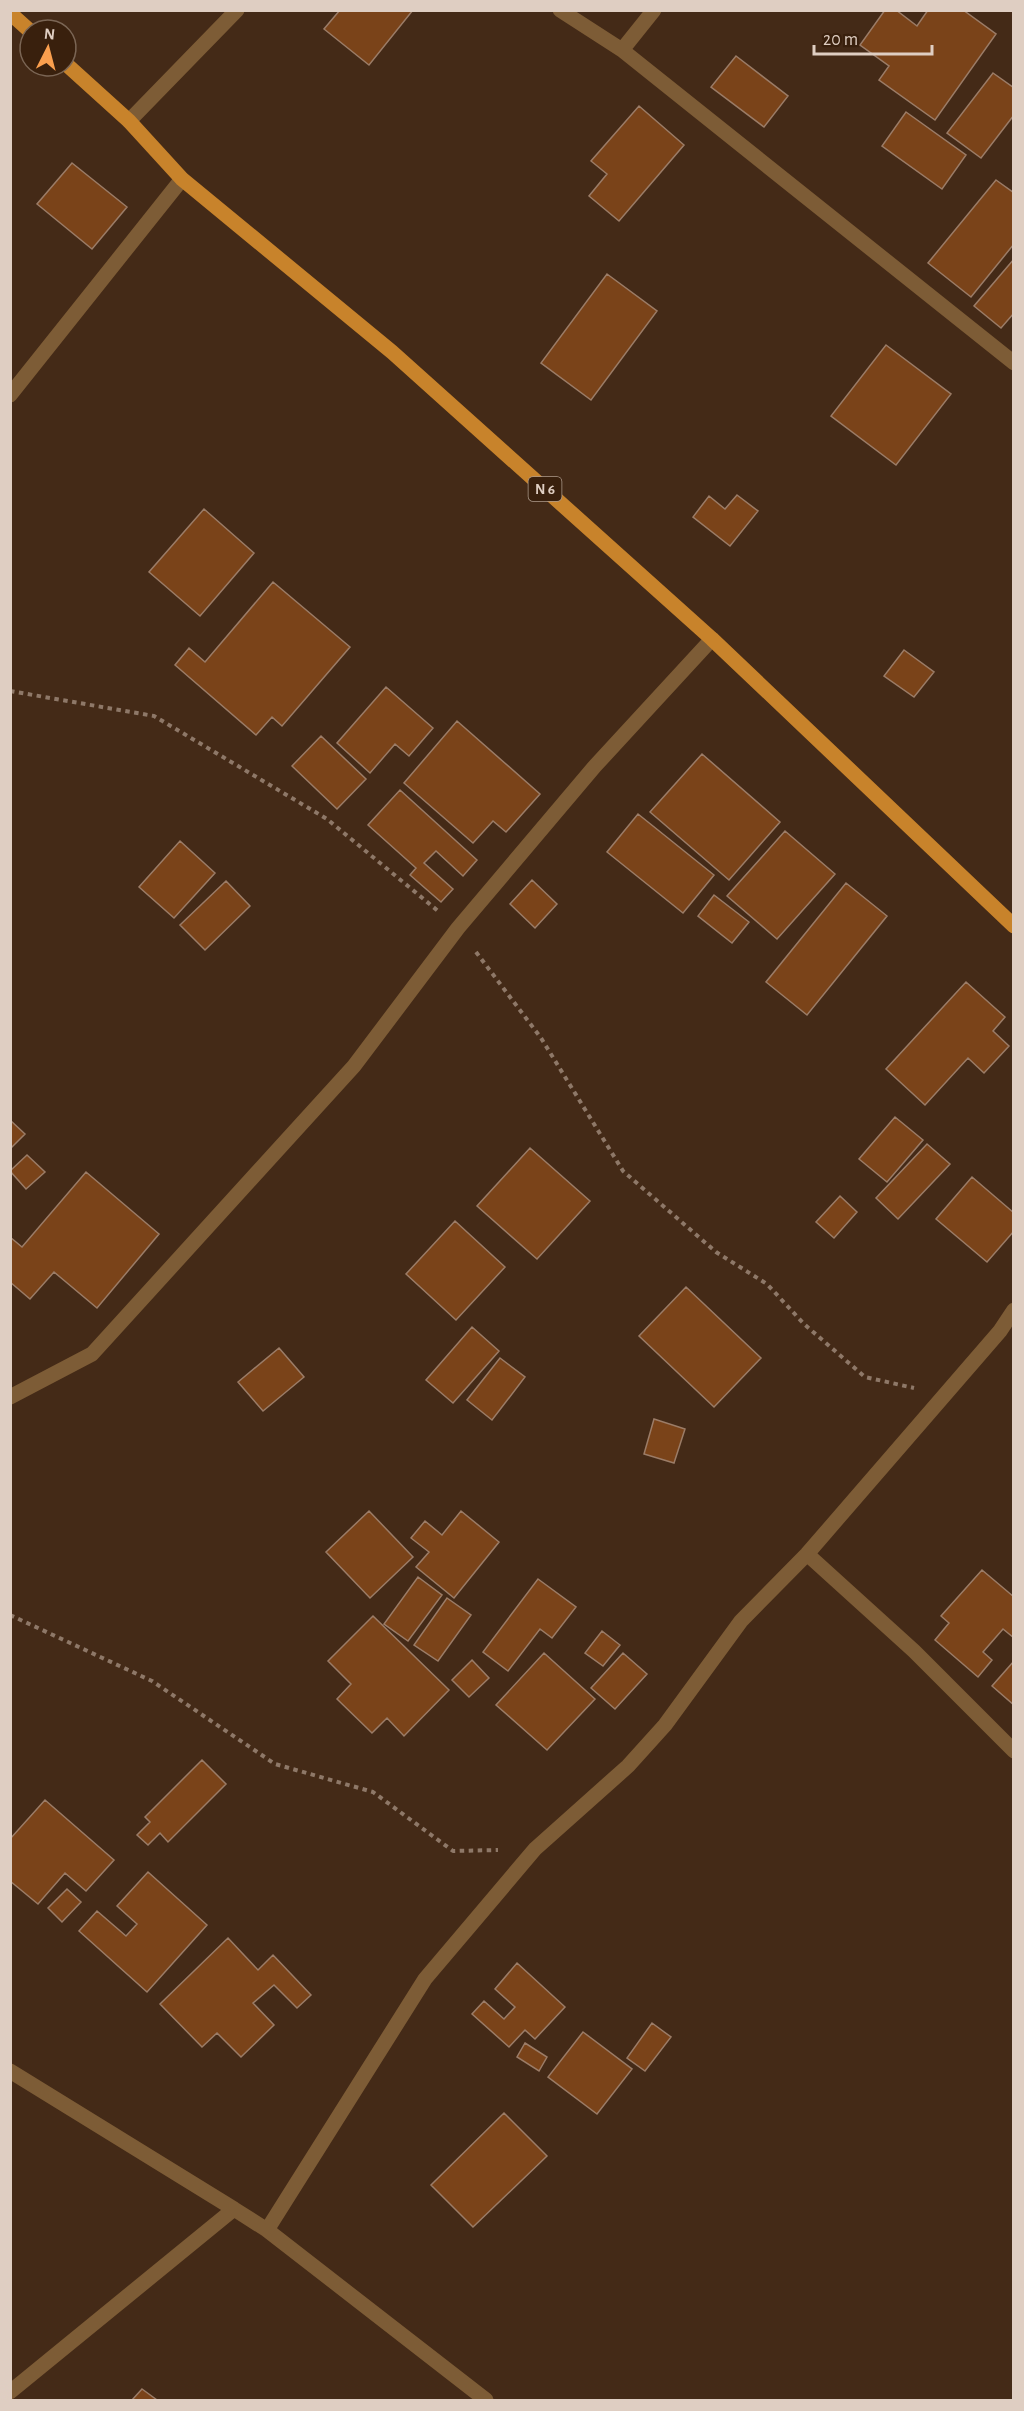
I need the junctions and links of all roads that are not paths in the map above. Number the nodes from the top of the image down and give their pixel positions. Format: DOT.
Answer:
graph roads {
  1 [pos="237,10"];
  2 [pos="560,10"];
  3 [pos="654,10"];
  4 [pos="622,50"];
  5 [pos="78,75"];
  6 [pos="129,121"];
  7 [pos="182,179"];
  8 [pos="1014,363"];
  9 [pos="10,395"];
  10 [pos="712,639"];
  11 [pos="1014,926"];
  12 [pos="1014,1310"];
  13 [pos="10,1397"];
  14 [pos="807,1554"];
  15 [pos="1014,1751"];
  16 [pos="10,2071"];
  17 [pos="234,2209"];
  18 [pos="267,2230"];
  19 [pos="10,2392"];
  20 [pos="486,2400"];
  1 -- 6 [label="street"];
  2 -- 4 [label="street"];
  3 -- 4 [label="street"];
  4 -- 8 [label="street"];
  5 -- 6 [label="main road, N 6"];
  6 -- 7 [label="main road, N 6"];
  7 -- 9 [label="street"];
  7 -- 10 [label="main road, N 6"];
  10 -- 11 [label="main road, N 6"];
  10 -- 13 [label="street"];
  12 -- 14 [label="street"];
  14 -- 15 [label="street"];
  14 -- 18 [label="street"];
  16 -- 17 [label="street"];
  17 -- 18 [label="street"];
  17 -- 19 [label="street"];
  18 -- 20 [label="street"];
}
